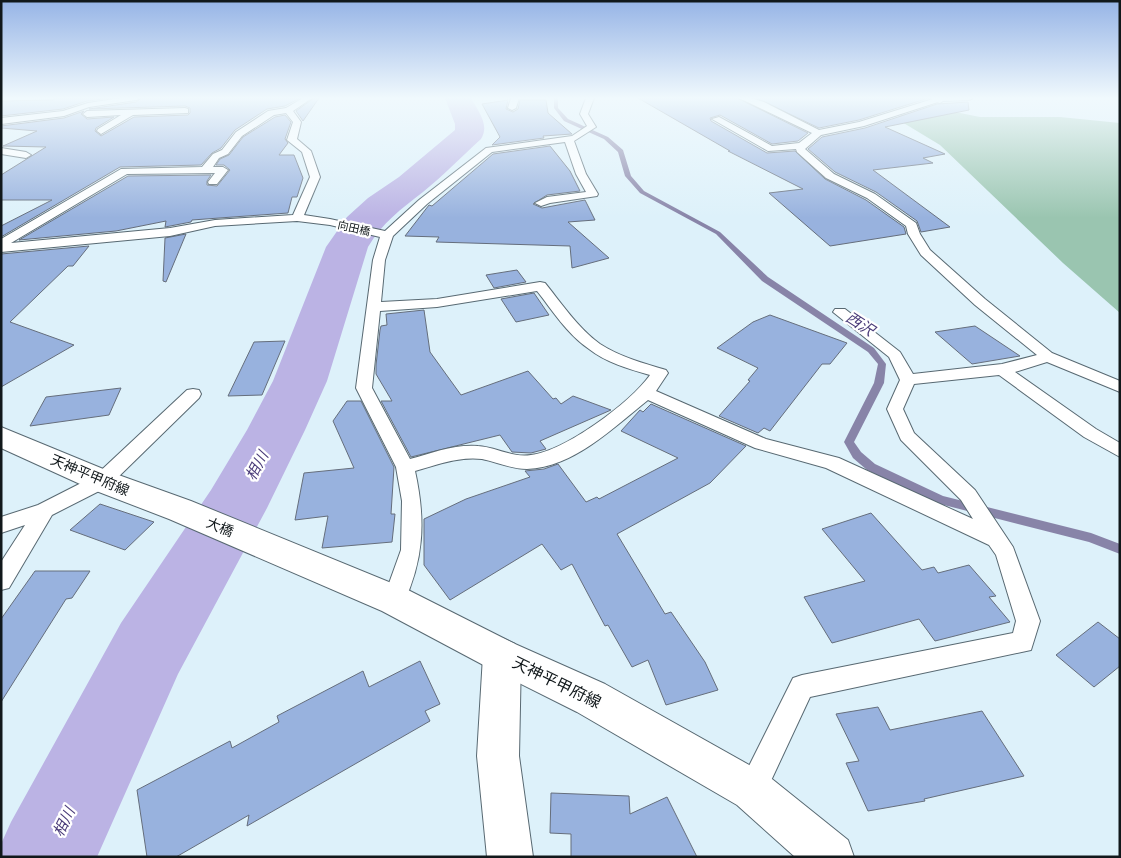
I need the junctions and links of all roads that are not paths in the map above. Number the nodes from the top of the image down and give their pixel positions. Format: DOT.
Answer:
graph roads {
  1 [pos="236,138"];
  2 [pos="293,138"];
  3 [pos="751,138"];
  4 [pos="811,138"];
  5 [pos="569,139"];
  6 [pos="802,145"];
  7 [pos="1,151"];
  8 [pos="26,155"];
  9 [pos="141,162"];
  10 [pos="205,170"];
  11 [pos="125,171"];
  12 [pos="213,182"];
  13 [pos="542,203"];
  14 [pos="297,218"];
  15 [pos="382,234"];
  16 [pos="1,246"];
  17 [pos="373,308"];
  18 [pos="840,312"];
  19 [pos="1047,356"];
  20 [pos="1001,369"];
  21 [pos="908,380"];
  22 [pos="1120,387"];
  23 [pos="646,393"];
  24 [pos="193,394"];
  25 [pos="1,437"];
  26 [pos="1120,451"];
  27 [pos="405,467"];
  28 [pos="102,481"];
  29 [pos="45,510"];
  30 [pos="180,510"];
  31 [pos="1,525"];
  32 [pos="994,535"];
  33 [pos="261,544"];
  34 [pos="1,581"];
  35 [pos="394,600"];
  36 [pos="502,656"];
  37 [pos="752,790"];
  38 [pos="510,857"];
  39 [pos="831,857"];
  1 -- 10 [label="lane"];
  2 -- 14 [label="lane"];
  3 -- 6 [label="lane"];
  4 -- 6 [label="lane"];
  5 -- 13 [label="lane"];
  5 -- 15 [label="lane"];
  6 -- 19 [label="lane"];
  7 -- 8 [label="lane"];
  9 -- 11 [label="lane"];
  10 -- 11 [label="lane"];
  10 -- 12 [label="lane"];
  11 -- 16 [label="lane"];
  14 -- 15 [label="lane, 向田橋"];
  14 -- 16 [label="lane, 向田橋"];
  15 -- 17 [label="lane"];
  17 -- 23 [label="lane"];
  17 -- 27 [label="lane"];
  18 -- 21 [label="lane"];
  19 -- 20 [label="lane"];
  19 -- 22 [label="lane"];
  20 -- 21 [label="lane"];
  20 -- 26 [label="lane"];
  21 -- 32 [label="lane"];
  23 -- 27 [label="lane"];
  23 -- 32 [label="lane"];
  24 -- 28 [label="lane"];
  25 -- 28 [label="main road, 天神平甲府線"];
  27 -- 35 [label="lane"];
  28 -- 29 [label="lane"];
  28 -- 30 [label="main road, 天神平甲府線"];
  29 -- 31 [label="lane"];
  29 -- 34 [label="lane"];
  30 -- 33 [label="main road, 大橋"];
  32 -- 37 [label="lane"];
  33 -- 35 [label="main road, 天神平甲府線"];
  35 -- 36 [label="main road, 天神平甲府線"];
  36 -- 37 [label="main road, 天神平甲府線"];
  36 -- 38 [label="main road"];
  37 -- 39 [label="main road, 天神平甲府線"];
}
